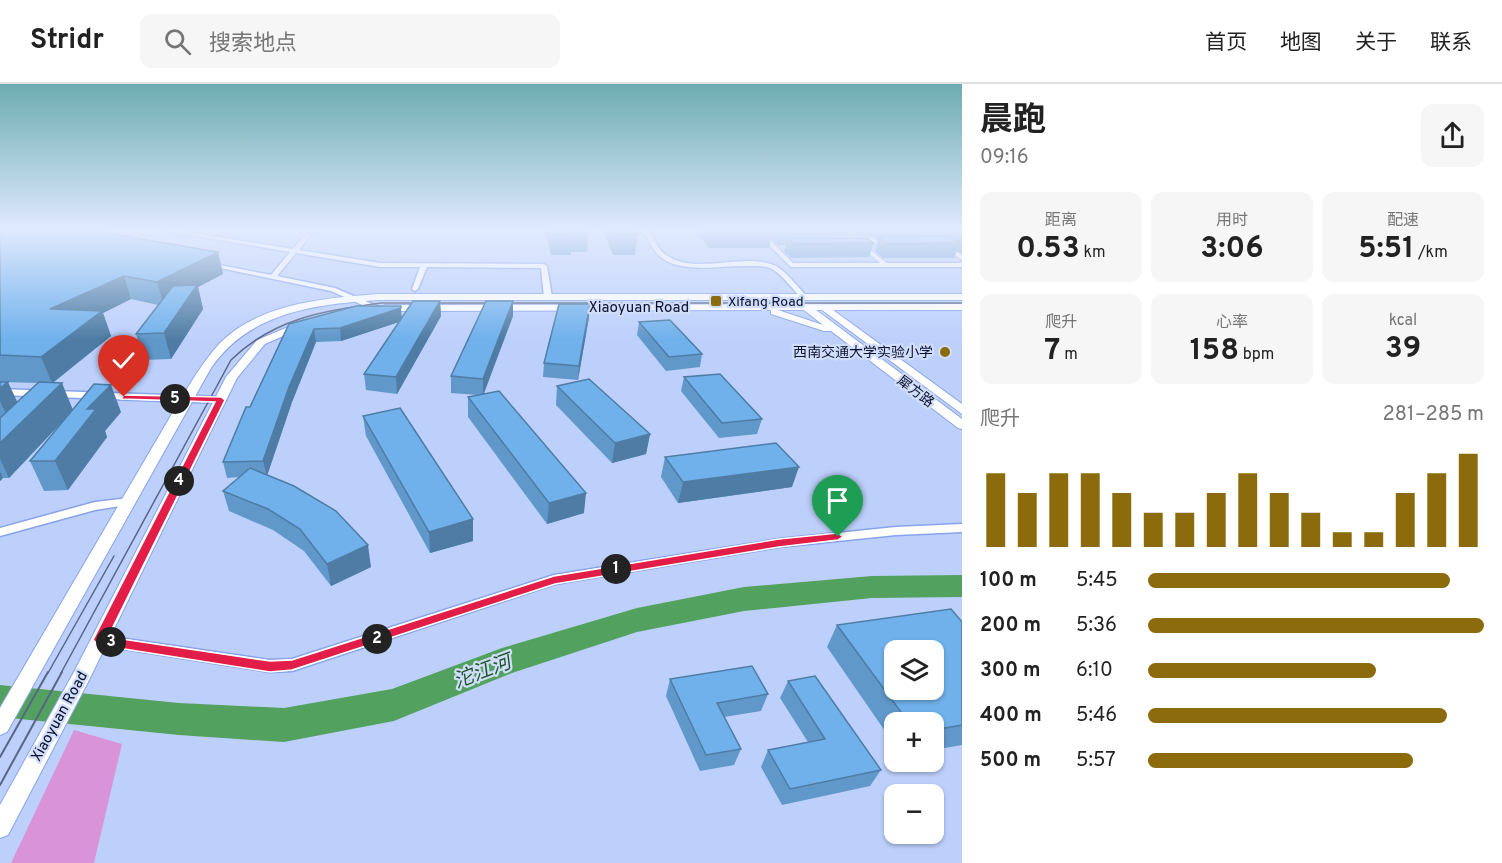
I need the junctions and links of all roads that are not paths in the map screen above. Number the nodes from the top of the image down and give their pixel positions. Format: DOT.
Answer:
graph roads {
  1 [pos="218,267"];
  2 [pos="282,267"];
  3 [pos="423,267"];
  4 [pos="544,267"];
  5 [pos="771,267"];
  6 [pos="273,277"];
  7 [pos="415,289"];
  8 [pos="803,296"];
  9 [pos="548,297"];
  10 [pos="962,297"];
  11 [pos="356,298"];
  12 [pos="761,307"];
  13 [pos="962,307"];
  14 [pos="806,308"];
  15 [pos="376,309"];
  16 [pos="826,309"];
  17 [pos="356,311"];
  18 [pos="320,318"];
  19 [pos="862,320"];
  20 [pos="837,332"];
  21 [pos="0,392"];
  22 [pos="186,400"];
  23 [pos="221,400"];
  24 [pos="962,410"];
  25 [pos="962,425"];
  26 [pos="129,502"];
  27 [pos="962,528"];
  28 [pos="0,532"];
  29 [pos="99,640"];
  30 [pos="0,726"];
  31 [pos="0,827"];
  1 -- 6 [label="street"];
  2 -- 6 [label="street"];
  3 -- 7 [label="street"];
  4 -- 9 [label="street"];
  5 -- 8 [label="street"];
  6 -- 11 [label="street"];
  8 -- 9 [label="street, Xiaoyuan Road"];
  8 -- 10 [label="street, Xiaoyuan Road"];
  8 -- 14 [label="street"];
  8 -- 16 [label="street, 犀方路"];
  9 -- 11 [label="street, Xiaoyuan Road"];
  11 -- 15 [label="street"];
  11 -- 22 [label="street, Xiaoyuan Road"];
  12 -- 14 [label="street, Xiaoyuan Road"];
  12 -- 15 [label="street, Xiaoyuan Road"];
  12 -- 20 [label="street"];
  13 -- 19 [label="street, Xiaoyuan Road"];
  14 -- 16 [label="street, Xiaoyuan Road"];
  14 -- 20 [label="street, 犀方路"];
  15 -- 17 [label="street, Xiaoyuan Road"];
  16 -- 19 [label="street, Xiaoyuan Road"];
  16 -- 19 [label="street, 犀方路"];
  18 -- 23 [label="street, Xiaoyuan Road"];
  19 -- 24 [label="street, 犀方路"];
  20 -- 25 [label="street, 犀方路"];
  21 -- 22 [label="street"];
  22 -- 23 [label="street"];
  22 -- 26 [label="street, Xiaoyuan Road"];
  23 -- 29 [label="street, Xiaoyuan Road"];
  26 -- 28 [label="street"];
  26 -- 30 [label="street, Xiaoyuan Road"];
  27 -- 29 [label="street"];
  29 -- 31 [label="street, Xiaoyuan Road"];
}
